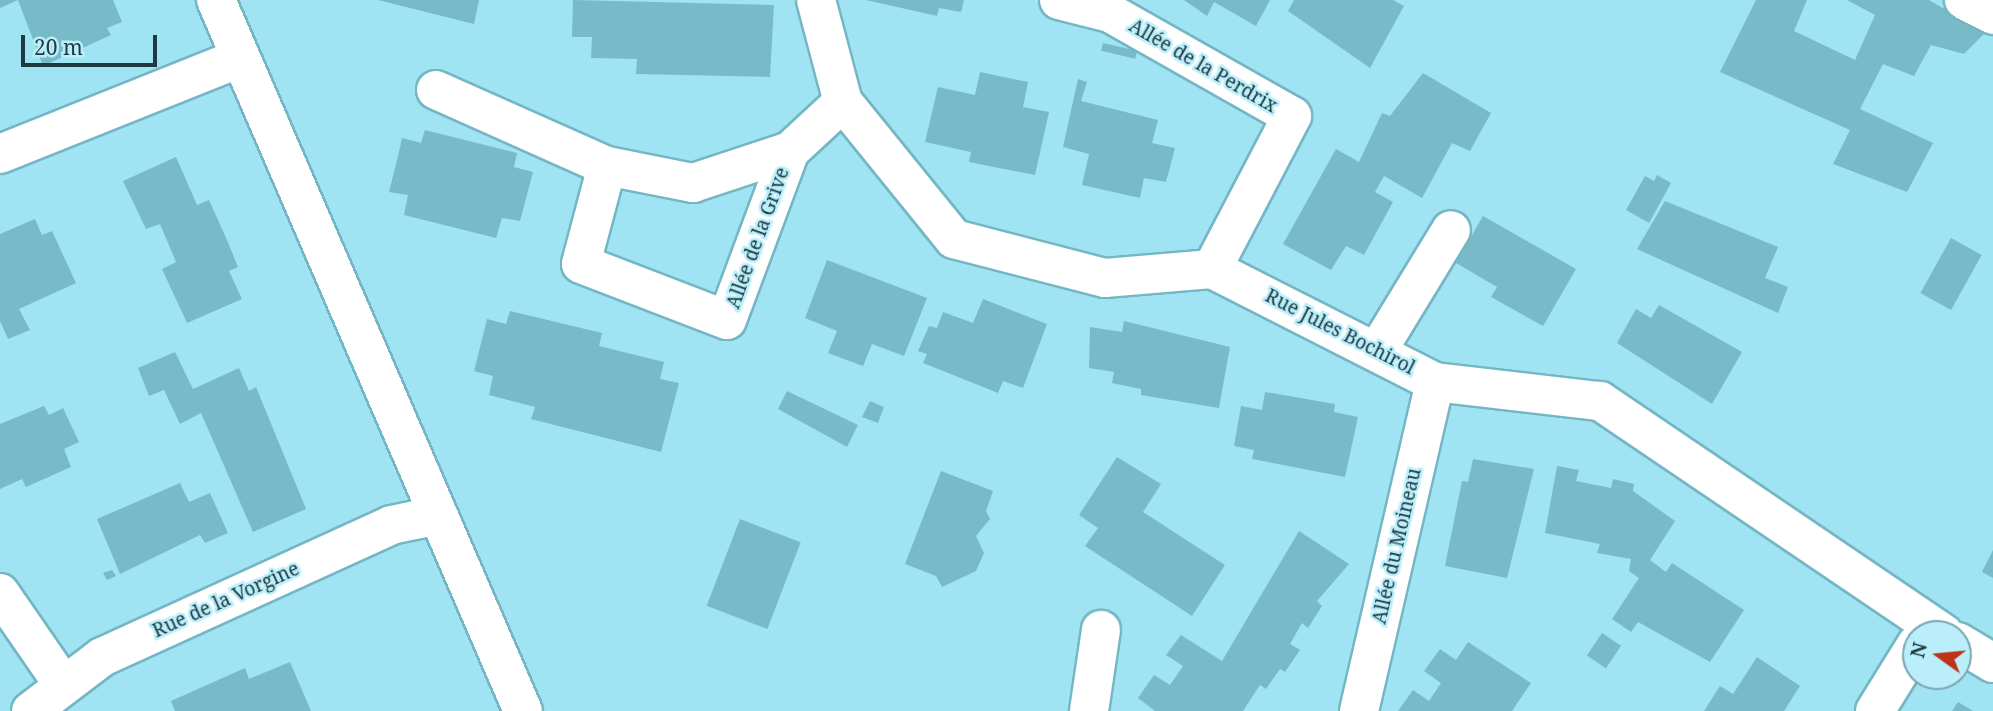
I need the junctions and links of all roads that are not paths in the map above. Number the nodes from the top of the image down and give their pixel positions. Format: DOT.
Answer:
graph roads {
  1 [pos="216,0"];
  2 [pos="816,0"];
  3 [pos="1059,0"];
  4 [pos="1964,0"];
  5 [pos="1113,7"];
  6 [pos="1993,15"];
  7 [pos="240,58"];
  8 [pos="436,90"];
  9 [pos="844,102"];
  10 [pos="790,151"];
  11 [pos="0,154"];
  12 [pos="607,166"];
  13 [pos="1451,230"];
  14 [pos="1212,269"];
  15 [pos="1379,348"];
  16 [pos="1435,382"];
  17 [pos="435,516"];
  18 [pos="0,593"];
  19 [pos="1911,620"];
  20 [pos="1101,630"];
  21 [pos="1972,653"];
  22 [pos="1993,663"];
  23 [pos="1902,677"];
  24 [pos="62,683"];
  25 [pos="31,711"];
  26 [pos="523,711"];
  27 [pos="1089,711"];
  28 [pos="1359,711"];
  29 [pos="1875,711"];
  1 -- 7 [label="street"];
  2 -- 9 [label="street"];
  3 -- 5 [label="street, Allée de la Perdrix"];
  4 -- 6 [label="street"];
  5 -- 14 [label="street, Allée de la Perdrix"];
  7 -- 11 [label="street"];
  7 -- 17 [label="street"];
  8 -- 12 [label="street, Allée de la Grive"];
  9 -- 10 [label="street, Allée de la Grive"];
  9 -- 14 [label="street"];
  10 -- 12 [label="street, Allée de la Grive"];
  10 -- 12 [label="street, Allée de la Grive"];
  13 -- 15 [label="street"];
  14 -- 15 [label="street, Rue Jules Bochirol"];
  15 -- 16 [label="street, Rue Jules Bochirol"];
  16 -- 19 [label="street, Rue Jules Bochirol"];
  16 -- 28 [label="street, Allée du Moineau"];
  17 -- 24 [label="street, Rue de la Vorgine"];
  17 -- 26 [label="street"];
  18 -- 24 [label="street"];
  20 -- 27 [label="street"];
  21 -- 22 [label="street, Rue Jules Bochirol"];
  23 -- 29 [label="street"];
  24 -- 25 [label="street, Rue de la Vorgine"];
}
